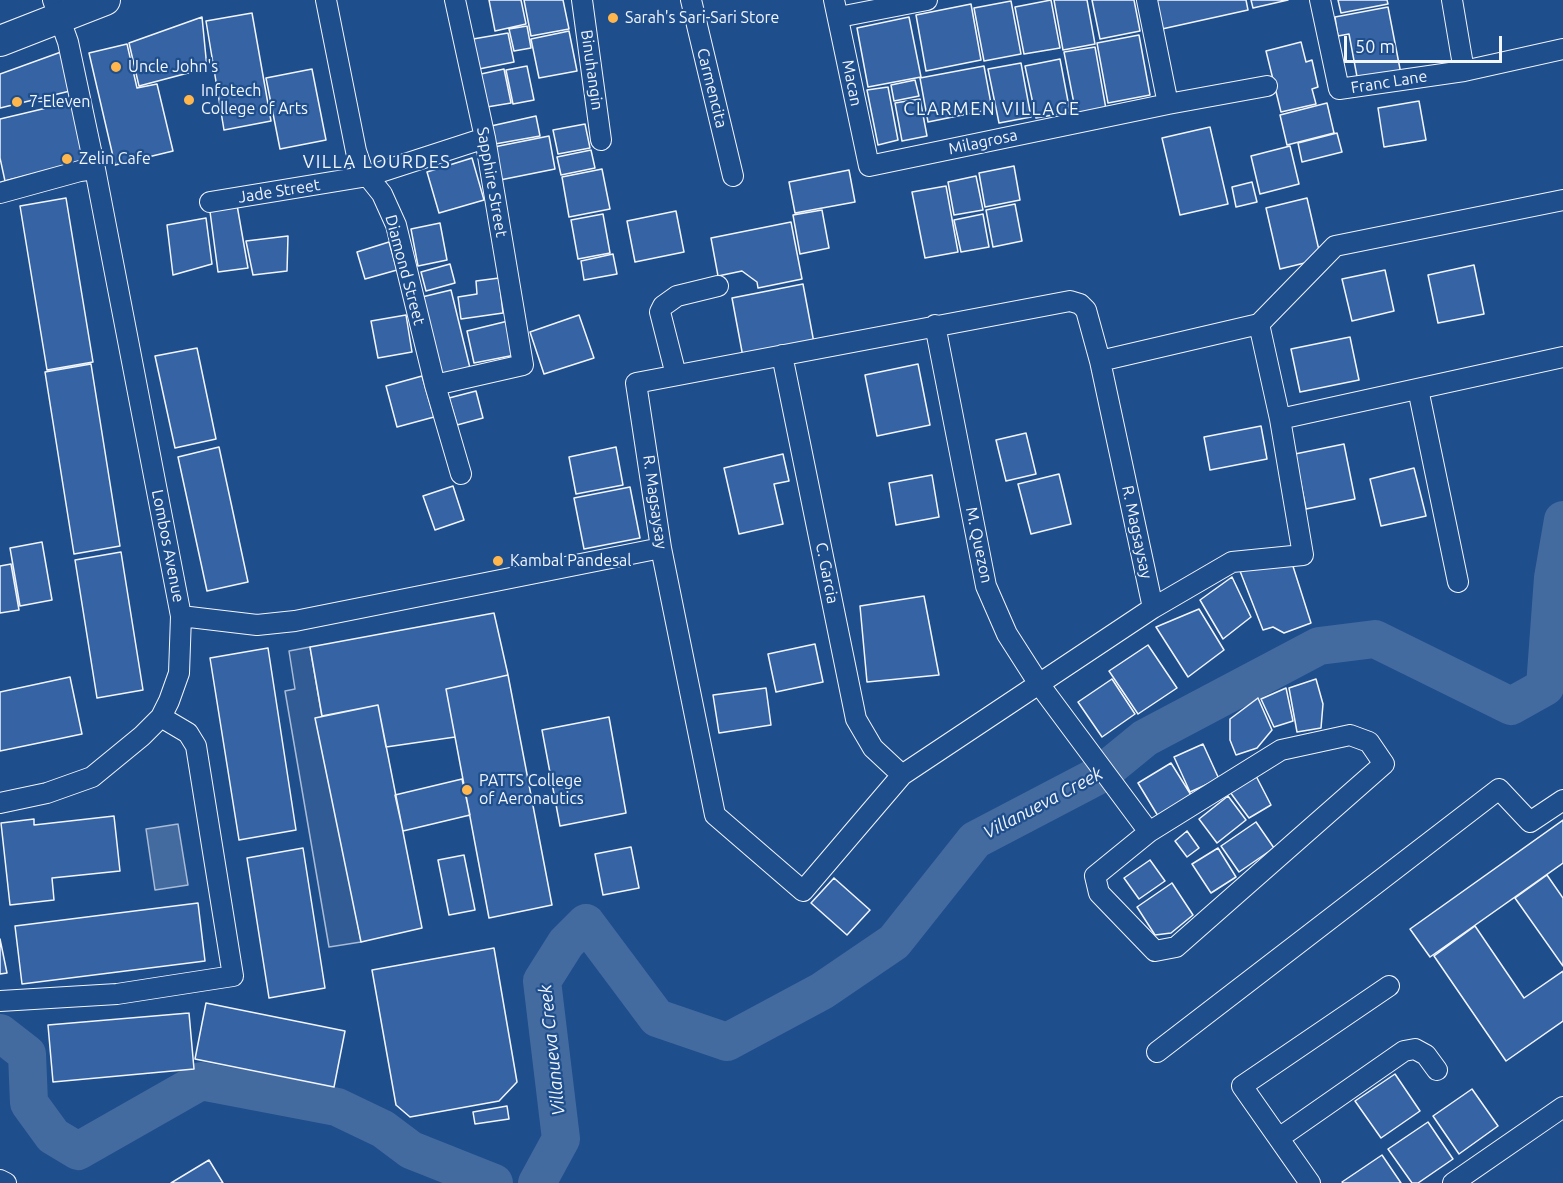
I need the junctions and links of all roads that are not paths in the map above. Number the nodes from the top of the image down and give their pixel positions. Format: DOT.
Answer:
graph roads {
  1 [pos="105,0"];
  2 [pos="326,0"];
  3 [pos="455,0"];
  4 [pos="582,0"];
  5 [pos="691,0"];
  6 [pos="927,0"];
  7 [pos="1147,0"];
  8 [pos="1320,0"];
  9 [pos="1452,0"];
  10 [pos="56,9"];
  11 [pos="836,9"];
  12 [pos="0,41"];
  13 [pos="1563,49"];
  14 [pos="1464,71"];
  15 [pos="1267,86"];
  16 [pos="1168,104"];
  17 [pos="485,138"];
  18 [pos="601,140"];
  19 [pos="869,166"];
  20 [pos="95,169"];
  21 [pos="368,176"];
  22 [pos="733,176"];
  23 [pos="0,193"];
  24 [pos="1563,200"];
  25 [pos="210,202"];
  26 [pos="718,286"];
  27 [pos="1259,324"];
  28 [pos="935,325"];
  29 [pos="782,355"];
  30 [pos="1563,357"];
  31 [pos="1100,361"];
  32 [pos="676,375"];
  33 [pos="435,385"];
  34 [pos="1418,389"];
  35 [pos="1280,419"];
  36 [pos="461,474"];
  37 [pos="661,548"];
  38 [pos="1458,582"];
  39 [pos="1153,608"];
  40 [pos="181,616"];
  41 [pos="1039,684"];
  42 [pos="161,717"];
  43 [pos="902,775"];
  44 [pos="1563,800"];
  45 [pos="0,803"];
  46 [pos="1149,832"];
  47 [pos="1389,986"];
  48 [pos="0,1001"];
  49 [pos="1157,1052"];
  50 [pos="1437,1070"];
  51 [pos="1563,1107"];
  52 [pos="1279,1138"];
  53 [pos="0,1180"];
  54 [pos="6,1183"];
  55 [pos="1310,1183"];
  56 [pos="1453,1183"];
  1 -- 10 [label="main road"];
  2 -- 21 [label="street, Diamond Street"];
  3 -- 17 [label="street, Sapphire Street"];
  4 -- 18 [label="street, Binuhangin"];
  5 -- 22 [label="street, Carmencita"];
  6 -- 11 [label="street"];
  7 -- 16 [label="street"];
  8 -- 14 [label="street, Franc Lane"];
  9 -- 14 [label="street"];
  10 -- 12 [label="main road"];
  10 -- 20 [label="street, Lombos Avenue"];
  11 -- 19 [label="street, Macan"];
  13 -- 14 [label="street, Franc Lane"];
  15 -- 16 [label="street, Milagrosa"];
  16 -- 19 [label="street, Milagrosa"];
  17 -- 21 [label="street, Jade Street"];
  17 -- 33 [label="street, Sapphire Street"];
  20 -- 23 [label="street"];
  20 -- 40 [label="street, Lombos Avenue"];
  21 -- 25 [label="street, Jade Street"];
  21 -- 33 [label="street, Diamond Street"];
  24 -- 27 [label="street"];
  26 -- 32 [label="street"];
  27 -- 31 [label="street"];
  27 -- 35 [label="street"];
  28 -- 29 [label="street, R. Magsaysay"];
  28 -- 31 [label="street, R. Magsaysay"];
  28 -- 41 [label="street, M. Quezon"];
  29 -- 32 [label="street, R. Magsaysay"];
  29 -- 43 [label="street, C. Garcia"];
  30 -- 34 [label="street"];
  31 -- 39 [label="street, R. Magsaysay"];
  32 -- 37 [label="street, R. Magsaysay"];
  33 -- 36 [label="street, Diamond Street"];
  34 -- 35 [label="street"];
  34 -- 38 [label="street"];
  35 -- 39 [label="street, R. Magsaysay"];
  37 -- 40 [label="street, Lombos Avenue"];
  37 -- 43 [label="street, R. Magsaysay"];
  39 -- 41 [label="street, R. Magsaysay"];
  40 -- 42 [label="street"];
  41 -- 43 [label="street, R. Magsaysay"];
  41 -- 46 [label="street, M. Quezon"];
  42 -- 45 [label="street"];
  42 -- 48 [label="street"];
  44 -- 49 [label="street"];
  46 -- 46 [label="street"];
  47 -- 52 [label="street"];
  50 -- 52 [label="street"];
  51 -- 56 [label="street"];
  52 -- 55 [label="street"];
  53 -- 54 [label="street"];
}
